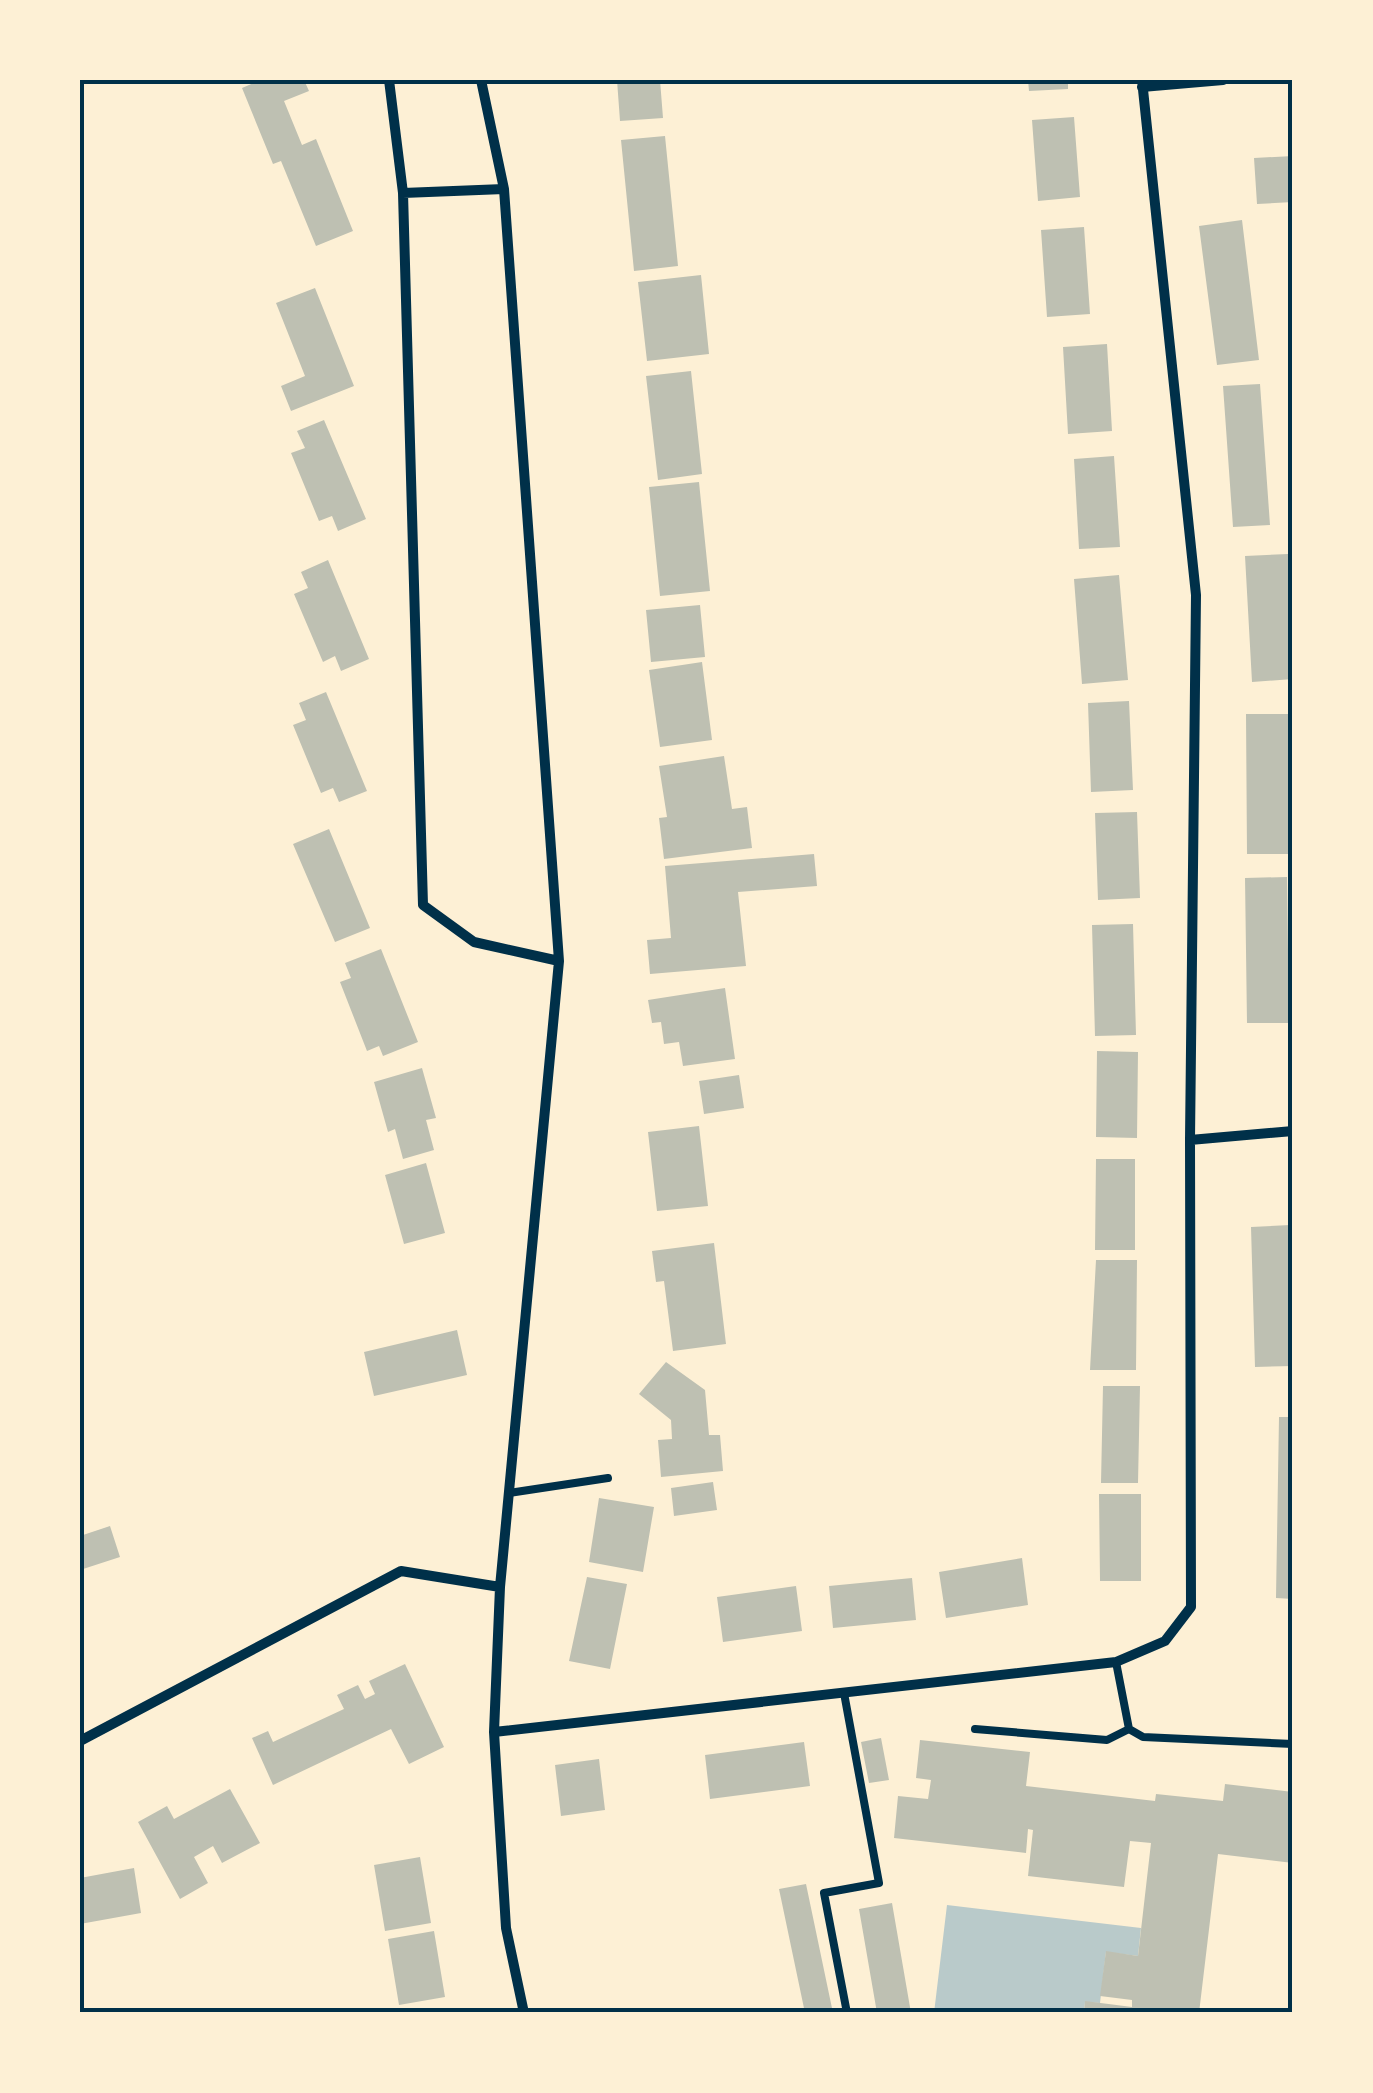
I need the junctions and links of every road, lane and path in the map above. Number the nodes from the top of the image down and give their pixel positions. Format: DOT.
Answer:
graph roads {
  1 [pos="389,80"];
  2 [pos="481,80"];
  3 [pos="1223,80"];
  4 [pos="1142,84"];
  5 [pos="504,189"];
  6 [pos="404,193"];
  7 [pos="559,960"];
  8 [pos="1293,1131"];
  9 [pos="1190,1140"];
  10 [pos="608,1478"];
  11 [pos="509,1493"];
  12 [pos="500,1588"];
  13 [pos="1116,1662"];
  14 [pos="844,1693"];
  15 [pos="1129,1728"];
  16 [pos="975,1729"];
  17 [pos="494,1732"];
  18 [pos="80,1741"];
  19 [pos="1293,1744"];
  20 [pos="524,2013"];
  21 [pos="846,2013"];
  1 -- 6 [label="street"];
  2 -- 5 [label="street"];
  3 -- 4 [label="street"];
  4 -- 9 [label="street"];
  5 -- 6 [label="street"];
  5 -- 7 [label="street"];
  6 -- 7 [label="street"];
  7 -- 11 [label="street"];
  8 -- 9 [label="street"];
  9 -- 13 [label="street"];
  10 -- 11 [label="lane"];
  11 -- 12 [label="street"];
  12 -- 17 [label="street"];
  12 -- 18 [label="street"];
  13 -- 14 [label="street"];
  13 -- 15 [label="lane"];
  14 -- 17 [label="street"];
  14 -- 21 [label="lane"];
  15 -- 16 [label="lane"];
  15 -- 19 [label="lane"];
  17 -- 20 [label="street"];
}
